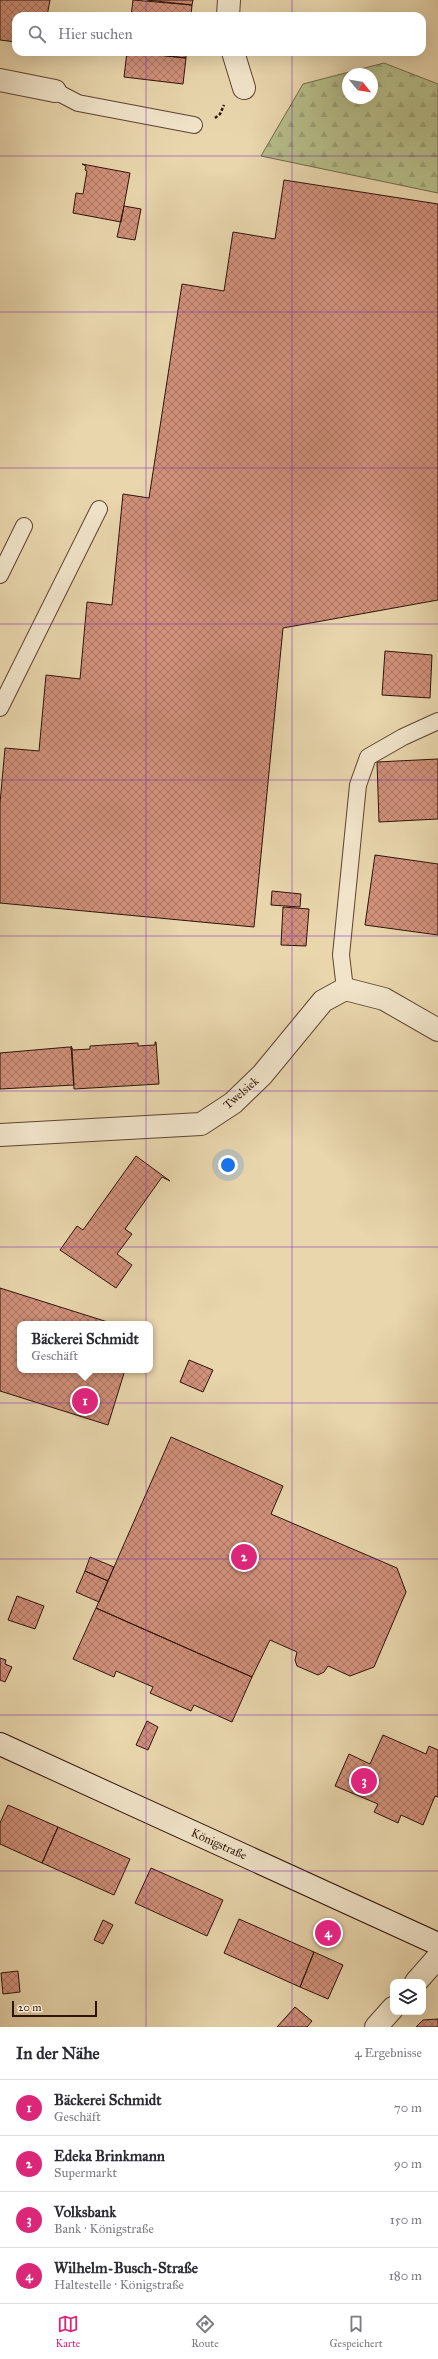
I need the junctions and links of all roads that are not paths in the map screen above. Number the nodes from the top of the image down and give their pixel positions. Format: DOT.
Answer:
graph roads {
  1 [pos="230,0"];
  2 [pos="228,12"];
  3 [pos="234,56"];
  4 [pos="0,80"];
  5 [pos="242,80"];
  6 [pos="55,91"];
  7 [pos="194,125"];
  8 [pos="99,509"];
  9 [pos="24,526"];
  10 [pos="0,575"];
  11 [pos="0,708"];
  12 [pos="438,721"];
  13 [pos="345,989"];
  14 [pos="438,1030"];
  15 [pos="0,1135"];
  16 [pos="0,1744"];
  17 [pos="438,1944"];
  18 [pos="438,1957"];
  19 [pos="419,1979"];
  20 [pos="390,2011"];
  21 [pos="376,2027"];
  1 -- 2 [label="street"];
  3 -- 5 [label="street"];
  4 -- 6 [label="street"];
  6 -- 7 [label="lane"];
  8 -- 11 [label="lane"];
  9 -- 10 [label="lane"];
  12 -- 13 [label="lane"];
  13 -- 14 [label="street"];
  13 -- 15 [label="street, Twelsiek"];
  16 -- 17 [label="street, Königstraße"];
  18 -- 19 [label="street"];
  20 -- 21 [label="street"];
}
